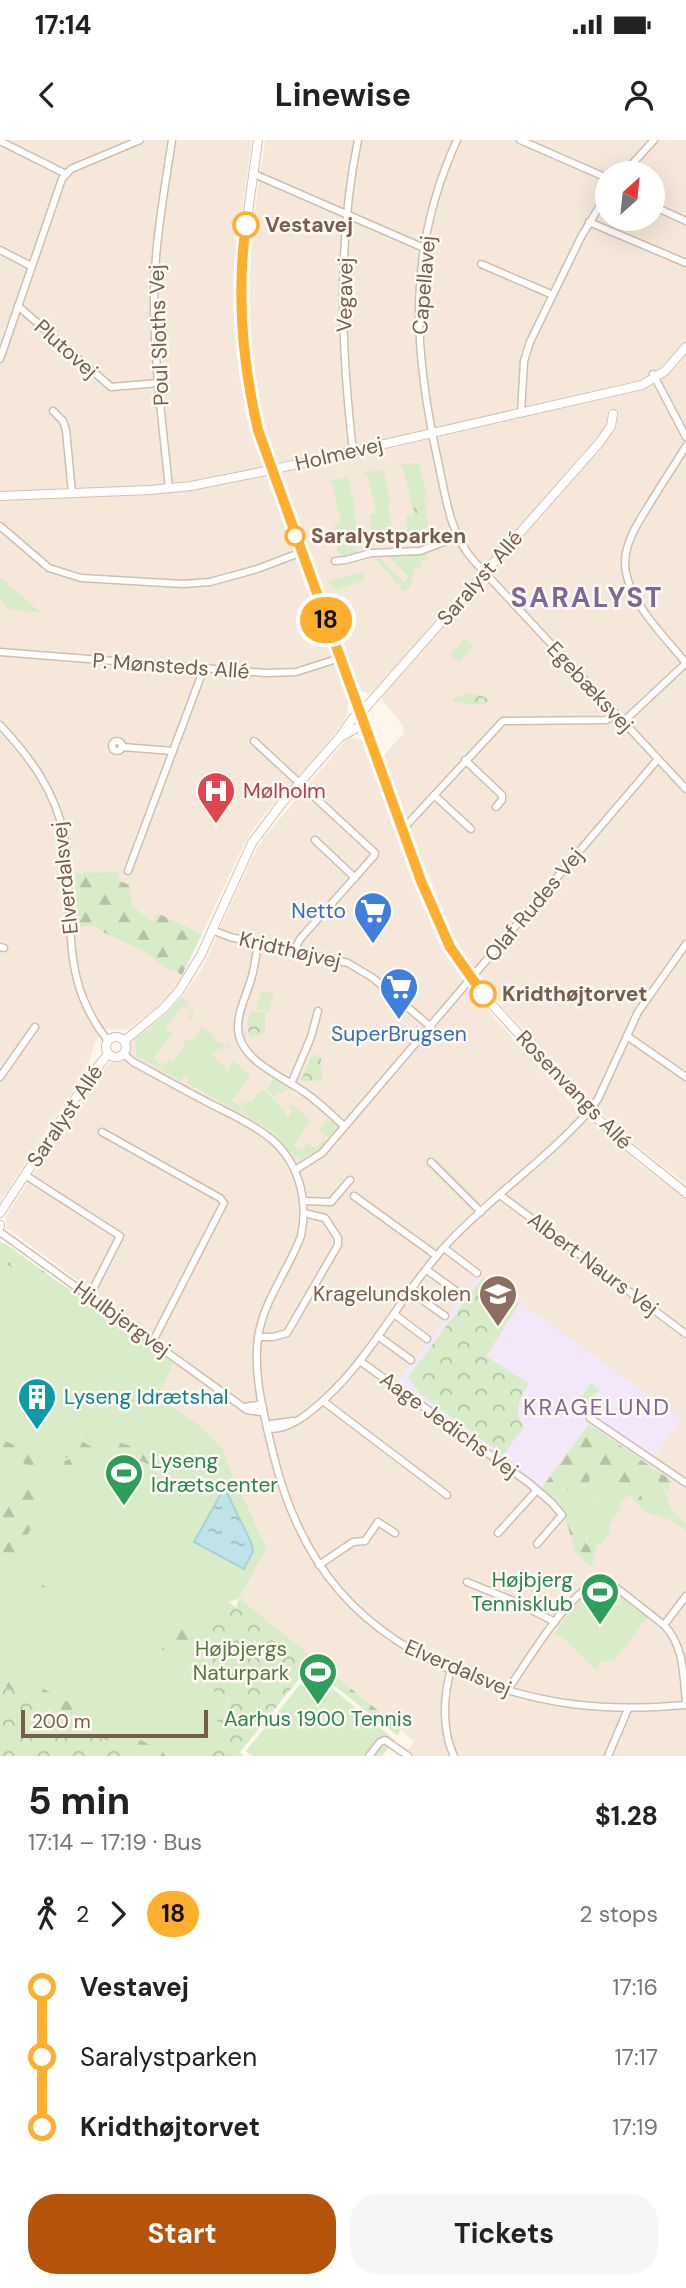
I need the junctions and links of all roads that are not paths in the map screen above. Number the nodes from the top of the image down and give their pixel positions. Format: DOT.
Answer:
graph roads {
  1 [pos="140,140"];
  2 [pos="172,140"];
  3 [pos="258,140"];
  4 [pos="358,140"];
  5 [pos="457,140"];
  6 [pos="520,140"];
  7 [pos="654,140"];
  8 [pos="0,141"];
  9 [pos="635,161"];
  10 [pos="595,173"];
  11 [pos="66,174"];
  12 [pos="254,174"];
  13 [pos="665,211"];
  14 [pos="595,213"];
  15 [pos="348,215"];
  16 [pos="686,221"];
  17 [pos="589,222"];
  18 [pos="424,248"];
  19 [pos="0,250"];
  20 [pos="686,263"];
  21 [pos="481,264"];
  22 [pos="31,267"];
  23 [pos="553,295"];
  24 [pos="18,306"];
  25 [pos="1,350"];
  26 [pos="683,350"];
  27 [pos="0,359"];
  28 [pos="654,376"];
  29 [pos="159,383"];
  30 [pos="53,411"];
  31 [pos="521,413"];
  32 [pos="613,414"];
  33 [pos="432,433"];
  34 [pos="686,437"];
  35 [pos="686,446"];
  36 [pos="353,451"];
  37 [pos="271,470"];
  38 [pos="169,489"];
  39 [pos="72,493"];
  40 [pos="0,496"];
  41 [pos="0,526"];
  42 [pos="457,537"];
  43 [pos="302,552"];
  44 [pos="335,561"];
  45 [pos="485,573"];
  46 [pos="0,652"];
  47 [pos="340,658"];
  48 [pos="686,663"];
  49 [pos="204,668"];
  50 [pos="360,714"];
  51 [pos="616,715"];
  52 [pos="623,722"];
  53 [pos="364,724"];
  54 [pos="0,725"];
  55 [pos="340,737"];
  56 [pos="254,741"];
  57 [pos="122,747"];
  58 [pos="173,751"];
  59 [pos="658,759"];
  60 [pos="465,760"];
  61 [pos="301,783"];
  62 [pos="686,788"];
  63 [pos="434,795"];
  64 [pos="496,807"];
  65 [pos="471,828"];
  66 [pos="403,830"];
  67 [pos="314,841"];
  68 [pos="128,871"];
  69 [pos="355,878"];
  70 [pos="212,930"];
  71 [pos="258,944"];
  72 [pos="686,944"];
  73 [pos="298,952"];
  74 [pos="471,979"];
  75 [pos="318,1011"];
  76 [pos="35,1027"];
  77 [pos="431,1027"];
  78 [pos="627,1036"];
  79 [pos="108,1041"];
  80 [pos="124,1041"];
  81 [pos="108,1054"];
  82 [pos="124,1054"];
  83 [pos="0,1077"];
  84 [pos="686,1077"];
  85 [pos="291,1084"];
  86 [pos="589,1111"];
  87 [pos="345,1126"];
  88 [pos="102,1132"];
  89 [pos="430,1162"];
  90 [pos="295,1170"];
  91 [pos="25,1175"];
  92 [pos="350,1180"];
  93 [pos="686,1193"];
  94 [pos="500,1195"];
  95 [pos="354,1196"];
  96 [pos="304,1201"];
  97 [pos="481,1212"];
  98 [pos="0,1213"];
  99 [pos="304,1213"];
  100 [pos="0,1232"];
  101 [pos="444,1248"];
  102 [pos="437,1256"];
  103 [pos="427,1270"];
  104 [pos="477,1273"];
  105 [pos="411,1292"];
  106 [pos="460,1294"];
  107 [pos="90,1296"];
  108 [pos="394,1314"];
  109 [pos="445,1316"];
  110 [pos="686,1334"];
  111 [pos="378,1336"];
  112 [pos="258,1337"];
  113 [pos="427,1339"];
  114 [pos="153,1342"];
  115 [pos="411,1360"];
  116 [pos="360,1361"];
  117 [pos="323,1401"];
  118 [pos="264,1408"];
  119 [pos="590,1418"];
  120 [pos="267,1427"];
  121 [pos="686,1483"];
  122 [pos="537,1490"];
  123 [pos="447,1495"];
  124 [pos="395,1532"];
  125 [pos="498,1533"];
  126 [pos="537,1544"];
  127 [pos="319,1564"];
  128 [pos="467,1582"];
  129 [pos="686,1596"];
  130 [pos="555,1622"];
  131 [pos="664,1625"];
  132 [pos="451,1670"];
  133 [pos="507,1691"];
  134 [pos="686,1703"];
  135 [pos="628,1709"];
  136 [pos="369,1756"];
  137 [pos="408,1756"];
  138 [pos="454,1756"];
  139 [pos="608,1756"];
  1 -- 11 [label="street"];
  2 -- 29 [label="street, Poul Sloths Vej"];
  3 -- 12 [label="street, Rosenvangs Allé"];
  4 -- 15 [label="street, Vegavej"];
  5 -- 18 [label="street, Capellavej"];
  6 -- 10 [label="street"];
  7 -- 9 [label="street"];
  8 -- 11 [label="street"];
  11 -- 22 [label="street"];
  12 -- 15 [label="street"];
  12 -- 37 [label="street, Rosenvangs Allé"];
  13 -- 16 [label="street"];
  14 -- 17 [label="street"];
  15 -- 18 [label="street"];
  15 -- 36 [label="street, Vegavej"];
  17 -- 20 [label="street"];
  17 -- 23 [label="street"];
  18 -- 33 [label="street, Capellavej"];
  19 -- 22 [label="street"];
  21 -- 23 [label="street"];
  22 -- 24 [label="street"];
  23 -- 31 [label="street"];
  24 -- 25 [label="street"];
  24 -- 29 [label="street, Plutovej"];
  25 -- 27 [label="street"];
  26 -- 28 [label="street, Holmevej"];
  28 -- 31 [label="street, Holmevej"];
  28 -- 34 [label="street"];
  29 -- 38 [label="street, Poul Sloths Vej"];
  30 -- 39 [label="street"];
  31 -- 33 [label="street, Holmevej"];
  32 -- 45 [label="street, Saralyst Allé"];
  33 -- 36 [label="street, Holmevej"];
  33 -- 42 [label="street, Egebæksvej"];
  35 -- 48 [label="street"];
  36 -- 37 [label="street, Holmevej"];
  37 -- 38 [label="street, Holmevej"];
  37 -- 43 [label="street, Rosenvangs Allé"];
  38 -- 39 [label="street, Holmevej"];
  39 -- 40 [label="street, Holmevej"];
  41 -- 43 [label="street"];
  42 -- 44 [label="street"];
  42 -- 45 [label="street, Egebæksvej"];
  43 -- 47 [label="street, Rosenvangs Allé"];
  45 -- 50 [label="street, Saralyst Allé"];
  45 -- 51 [label="street, Egebæksvej"];
  46 -- 49 [label="street, P. Mønsteds Allé"];
  47 -- 49 [label="street, P. Mønsteds Allé"];
  47 -- 50 [label="street, Rosenvangs Allé"];
  48 -- 52 [label="street"];
  49 -- 58 [label="street"];
  50 -- 53 [label="street, Rosenvangs Allé"];
  50 -- 55 [label="street, Saralyst Allé"];
  51 -- 52 [label="street, Egebæksvej"];
  51 -- 60 [label="street"];
  52 -- 59 [label="street, Egebæksvej"];
  53 -- 55 [label="street, Saralyst Allé"];
  53 -- 66 [label="street, Rosenvangs Allé"];
  54 -- 79 [label="street, Elverdalsvej"];
  55 -- 61 [label="street, Saralyst Allé"];
  56 -- 61 [label="street"];
  57 -- 58 [label="street"];
  58 -- 68 [label="street"];
  59 -- 62 [label="street, Egebæksvej"];
  59 -- 74 [label="street, Olaf Rudes Vej"];
  60 -- 63 [label="street"];
  60 -- 64 [label="street"];
  61 -- 69 [label="street"];
  61 -- 70 [label="street, Saralyst Allé"];
  63 -- 65 [label="street"];
  63 -- 66 [label="street"];
  66 -- 74 [label="street, Rosenvangs Allé"];
  67 -- 69 [label="street"];
  69 -- 73 [label="street"];
  70 -- 71 [label="street, Kridthøjvej"];
  70 -- 80 [label="street, Saralyst Allé"];
  71 -- 73 [label="street, Kridthøjvej"];
  71 -- 85 [label="street"];
  72 -- 78 [label="street"];
  73 -- 77 [label="street, Kridthøjvej"];
  74 -- 77 [label="street, Olaf Rudes Vej"];
  74 -- 86 [label="street, Rosenvangs Allé"];
  75 -- 85 [label="street"];
  76 -- 83 [label="street"];
  77 -- 87 [label="street, Olaf Rudes Vej"];
  78 -- 84 [label="street"];
  78 -- 86 [label="street"];
  79 -- 80 [label="street"];
  79 -- 81 [label="street"];
  80 -- 82 [label="street"];
  81 -- 82 [label="street"];
  81 -- 91 [label="street, Saralyst Allé"];
  82 -- 90 [label="street, Elverdalsvej"];
  85 -- 87 [label="street"];
  86 -- 93 [label="street, Rosenvangs Allé"];
  86 -- 94 [label="street"];
  87 -- 90 [label="street, Olaf Rudes Vej"];
  88 -- 114 [label="street"];
  89 -- 97 [label="street"];
  90 -- 96 [label="street, Elverdalsvej"];
  91 -- 98 [label="street, Saralyst Allé"];
  91 -- 107 [label="street"];
  92 -- 96 [label="street"];
  94 -- 97 [label="street"];
  94 -- 110 [label="street, Albert Naurs Vej"];
  95 -- 102 [label="street"];
  96 -- 99 [label="street, Elverdalsvej"];
  97 -- 101 [label="street"];
  99 -- 112 [label="street, Elverdalsvej"];
  99 -- 112 [label="street"];
  100 -- 107 [label="street, Hjulbjergvej"];
  101 -- 102 [label="street"];
  101 -- 104 [label="street"];
  102 -- 103 [label="street"];
  103 -- 105 [label="street"];
  103 -- 106 [label="street"];
  105 -- 108 [label="street"];
  105 -- 109 [label="street"];
  107 -- 114 [label="street, Hjulbjergvej"];
  108 -- 111 [label="street"];
  108 -- 113 [label="street"];
  111 -- 115 [label="street"];
  111 -- 116 [label="street"];
  112 -- 118 [label="street, Elverdalsvej"];
  114 -- 118 [label="street, Hjulbjergvej"];
  116 -- 117 [label="street"];
  116 -- 122 [label="street, Aage Jedichs Vej"];
  117 -- 120 [label="street"];
  117 -- 123 [label="street"];
  118 -- 120 [label="street, Elverdalsvej"];
  119 -- 121 [label="street"];
  120 -- 127 [label="street, Elverdalsvej"];
  122 -- 125 [label="street, Aage Jedichs Vej"];
  122 -- 126 [label="street, Aage Jedichs Vej"];
  124 -- 127 [label="street"];
  127 -- 132 [label="street, Elverdalsvej"];
  128 -- 130 [label="street"];
  129 -- 131 [label="street"];
  130 -- 131 [label="street"];
  130 -- 133 [label="street"];
  131 -- 134 [label="street"];
  132 -- 133 [label="street, Elverdalsvej"];
  132 -- 138 [label="street"];
  133 -- 135 [label="street, Elverdalsvej"];
  134 -- 135 [label="street, Elverdalsvej"];
  135 -- 139 [label="street"];
  136 -- 137 [label="street"];
}
